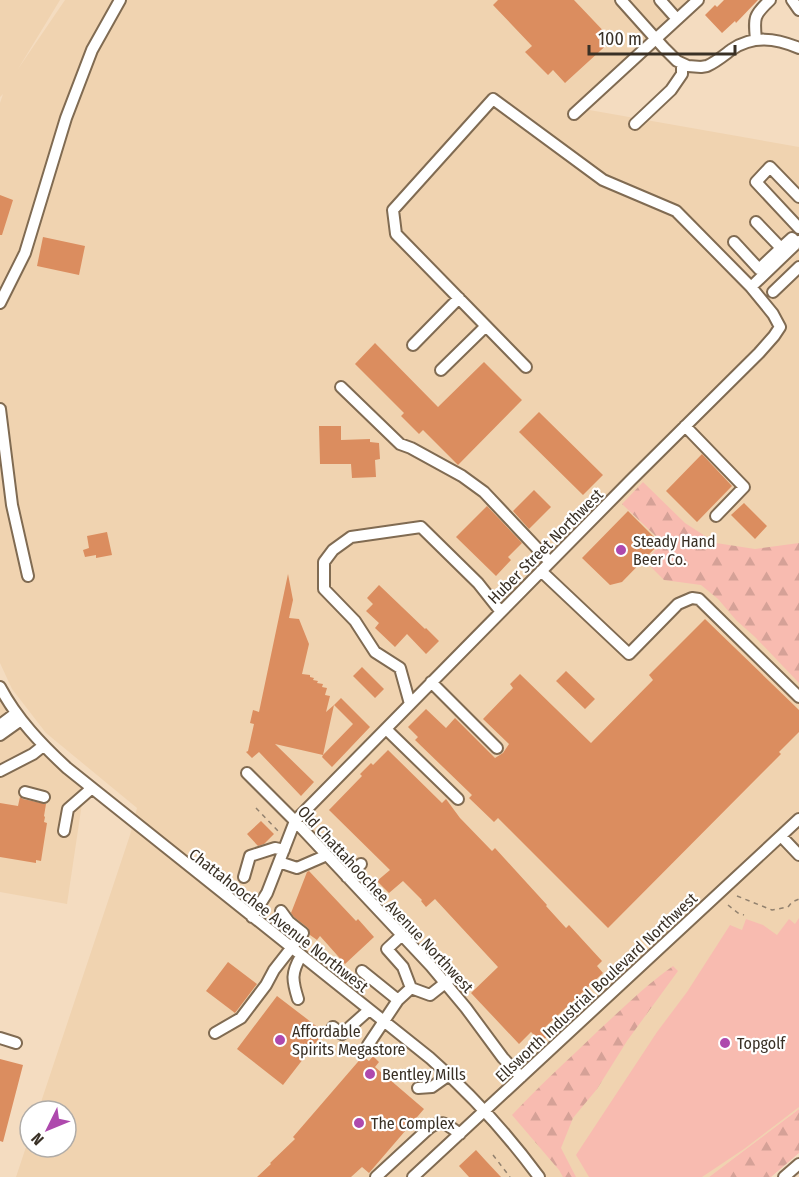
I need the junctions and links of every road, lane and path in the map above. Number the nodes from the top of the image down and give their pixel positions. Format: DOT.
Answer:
graph roads {
  1 [pos="120,0"];
  2 [pos="621,0"];
  3 [pos="660,0"];
  4 [pos="698,0"];
  5 [pos="770,0"];
  6 [pos="792,0"];
  7 [pos="799,10"];
  8 [pos="677,19"];
  9 [pos="656,39"];
  10 [pos="756,40"];
  11 [pos="799,48"];
  12 [pos="682,64"];
  13 [pos="574,114"];
  14 [pos="635,124"];
  15 [pos="799,197"];
  16 [pos="756,222"];
  17 [pos="799,228"];
  18 [pos="735,242"];
  19 [pos="798,243"];
  20 [pos="784,250"];
  21 [pos="799,266"];
  22 [pos="751,287"];
  23 [pos="773,292"];
  24 [pos="459,298"];
  25 [pos="0,303"];
  26 [pos="486,326"];
  27 [pos="413,345"];
  28 [pos="526,367"];
  29 [pos="441,370"];
  30 [pos="341,387"];
  31 [pos="0,409"];
  32 [pos="685,426"];
  33 [pos="716,516"];
  34 [pos="550,562"];
  35 [pos="541,571"];
  36 [pos="28,576"];
  37 [pos="501,612"];
  38 [pos="431,682"];
  39 [pos="0,687"];
  40 [pos="799,697"];
  41 [pos="410,704"];
  42 [pos="19,716"];
  43 [pos="386,729"];
  44 [pos="2,730"];
  45 [pos="0,742"];
  46 [pos="43,746"];
  47 [pos="497,748"];
  48 [pos="0,771"];
  49 [pos="247,773"];
  50 [pos="92,788"];
  51 [pos="25,792"];
  52 [pos="44,797"];
  53 [pos="458,799"];
  54 [pos="256,808"];
  55 [pos="799,819"];
  56 [pos="295,821"];
  57 [pos="64,831"];
  58 [pos="280,833"];
  59 [pos="781,836"];
  60 [pos="284,850"];
  61 [pos="327,855"];
  62 [pos="799,855"];
  63 [pos="279,862"];
  64 [pos="361,864"];
  65 [pos="244,877"];
  66 [pos="347,877"];
  67 [pos="737,896"];
  68 [pos="799,899"];
  69 [pos="728,905"];
  70 [pos="281,911"];
  71 [pos="744,915"];
  72 [pos="252,917"];
  73 [pos="410,939"];
  74 [pos="291,948"];
  75 [pos="301,956"];
  76 [pos="362,971"];
  77 [pos="449,979"];
  78 [pos="411,988"];
  79 [pos="298,999"];
  80 [pos="398,1000"];
  81 [pos="369,1010"];
  82 [pos="383,1021"];
  83 [pos="333,1027"];
  84 [pos="215,1033"];
  85 [pos="0,1038"];
  86 [pos="16,1043"];
  87 [pos="368,1045"];
  88 [pos="449,1076"];
  89 [pos="521,1077"];
  90 [pos="418,1088"];
  91 [pos="485,1110"];
  92 [pos="460,1134"];
  93 [pos="493,1155"];
  94 [pos="799,1164"];
  95 [pos="421,1175"];
  96 [pos="536,1176"];
  97 [pos="376,1177"];
  98 [pos="510,1177"];
  99 [pos="784,1177"];
  1 -- 25 [label="street"];
  2 -- 9 [label="street"];
  3 -- 8 [label="street"];
  4 -- 8 [label="street"];
  5 -- 10 [label="street"];
  6 -- 7 [label="street"];
  8 -- 9 [label="street"];
  9 -- 12 [label="street"];
  9 -- 13 [label="street"];
  10 -- 11 [label="street"];
  10 -- 12 [label="street"];
  12 -- 14 [label="street"];
  15 -- 17 [label="street"];
  16 -- 20 [label="street"];
  18 -- 20 [label="street"];
  19 -- 20 [label="street"];
  20 -- 21 [label="street"];
  20 -- 22 [label="street"];
  21 -- 23 [label="street"];
  22 -- 24 [label="street, Huber Street Northwest"];
  22 -- 32 [label="street, Huber Street Northwest"];
  24 -- 26 [label="street"];
  24 -- 27 [label="street"];
  26 -- 28 [label="street"];
  26 -- 29 [label="street"];
  30 -- 34 [label="street"];
  31 -- 36 [label="street"];
  32 -- 33 [label="street"];
  32 -- 34 [label="street, Huber Street Northwest"];
  34 -- 35 [label="street, Huber Street Northwest"];
  35 -- 37 [label="street, Huber Street Northwest"];
  35 -- 40 [label="street"];
  37 -- 38 [label="street, Huber Street Northwest"];
  37 -- 41 [label="street"];
  38 -- 41 [label="street, Huber Street Northwest"];
  38 -- 47 [label="street"];
  39 -- 42 [label="street, Chattahoochee Avenue Northwest"];
  41 -- 43 [label="street, Huber Street Northwest"];
  42 -- 44 [label="street"];
  42 -- 46 [label="street, Chattahoochee Avenue Northwest"];
  43 -- 53 [label="street"];
  43 -- 56 [label="street, Huber Street Northwest"];
  44 -- 45 [label="street"];
  46 -- 48 [label="street"];
  46 -- 50 [label="street, Chattahoochee Avenue Northwest"];
  49 -- 56 [label="street, Old Chattahoochee Avenue Northwest"];
  50 -- 57 [label="street"];
  50 -- 72 [label="street, Chattahoochee Avenue Northwest"];
  51 -- 52 [label="street"];
  54 -- 58 [label="path"];
  55 -- 59 [label="street, Ellsworth Industrial Boulevard Northwest"];
  56 -- 60 [label="street, Huber Street Northwest"];
  56 -- 61 [label="street, Old Chattahoochee Avenue Northwest"];
  59 -- 62 [label="street"];
  59 -- 89 [label="street, Ellsworth Industrial Boulevard Northwest"];
  60 -- 63 [label="street, Huber Street Northwest"];
  60 -- 65 [label="street"];
  61 -- 63 [label="street"];
  61 -- 66 [label="street, Old Chattahoochee Avenue Northwest"];
  63 -- 72 [label="street, Huber Street Northwest"];
  64 -- 66 [label="street"];
  66 -- 73 [label="street, Old Chattahoochee Avenue Northwest"];
  67 -- 68 [label="path"];
  69 -- 71 [label="path"];
  70 -- 74 [label="street"];
  72 -- 74 [label="street, Chattahoochee Avenue Northwest"];
  73 -- 77 [label="street, Old Chattahoochee Avenue Northwest"];
  73 -- 78 [label="street"];
  74 -- 75 [label="street, Chattahoochee Avenue Northwest"];
  74 -- 84 [label="street"];
  75 -- 79 [label="street"];
  75 -- 81 [label="street, Chattahoochee Avenue Northwest"];
  76 -- 80 [label="street"];
  77 -- 78 [label="street"];
  77 -- 89 [label="street, Old Chattahoochee Avenue Northwest"];
  78 -- 80 [label="street"];
  80 -- 82 [label="street"];
  81 -- 82 [label="street, Chattahoochee Avenue Northwest"];
  81 -- 83 [label="street"];
  82 -- 87 [label="street"];
  82 -- 88 [label="street, Chattahoochee Avenue Northwest"];
  85 -- 86 [label="street"];
  88 -- 90 [label="street"];
  88 -- 91 [label="street, Chattahoochee Avenue Northwest"];
  89 -- 91 [label="street, Ellsworth Industrial Boulevard Northwest"];
  91 -- 92 [label="street, Ellsworth Industrial Boulevard Northwest"];
  91 -- 96 [label="street, Chattahoochee Avenue Northwest"];
  92 -- 95 [label="street, Ellsworth Industrial Boulevard Northwest"];
  92 -- 97 [label="street"];
  93 -- 98 [label="path"];
  94 -- 99 [label="street"];
}
